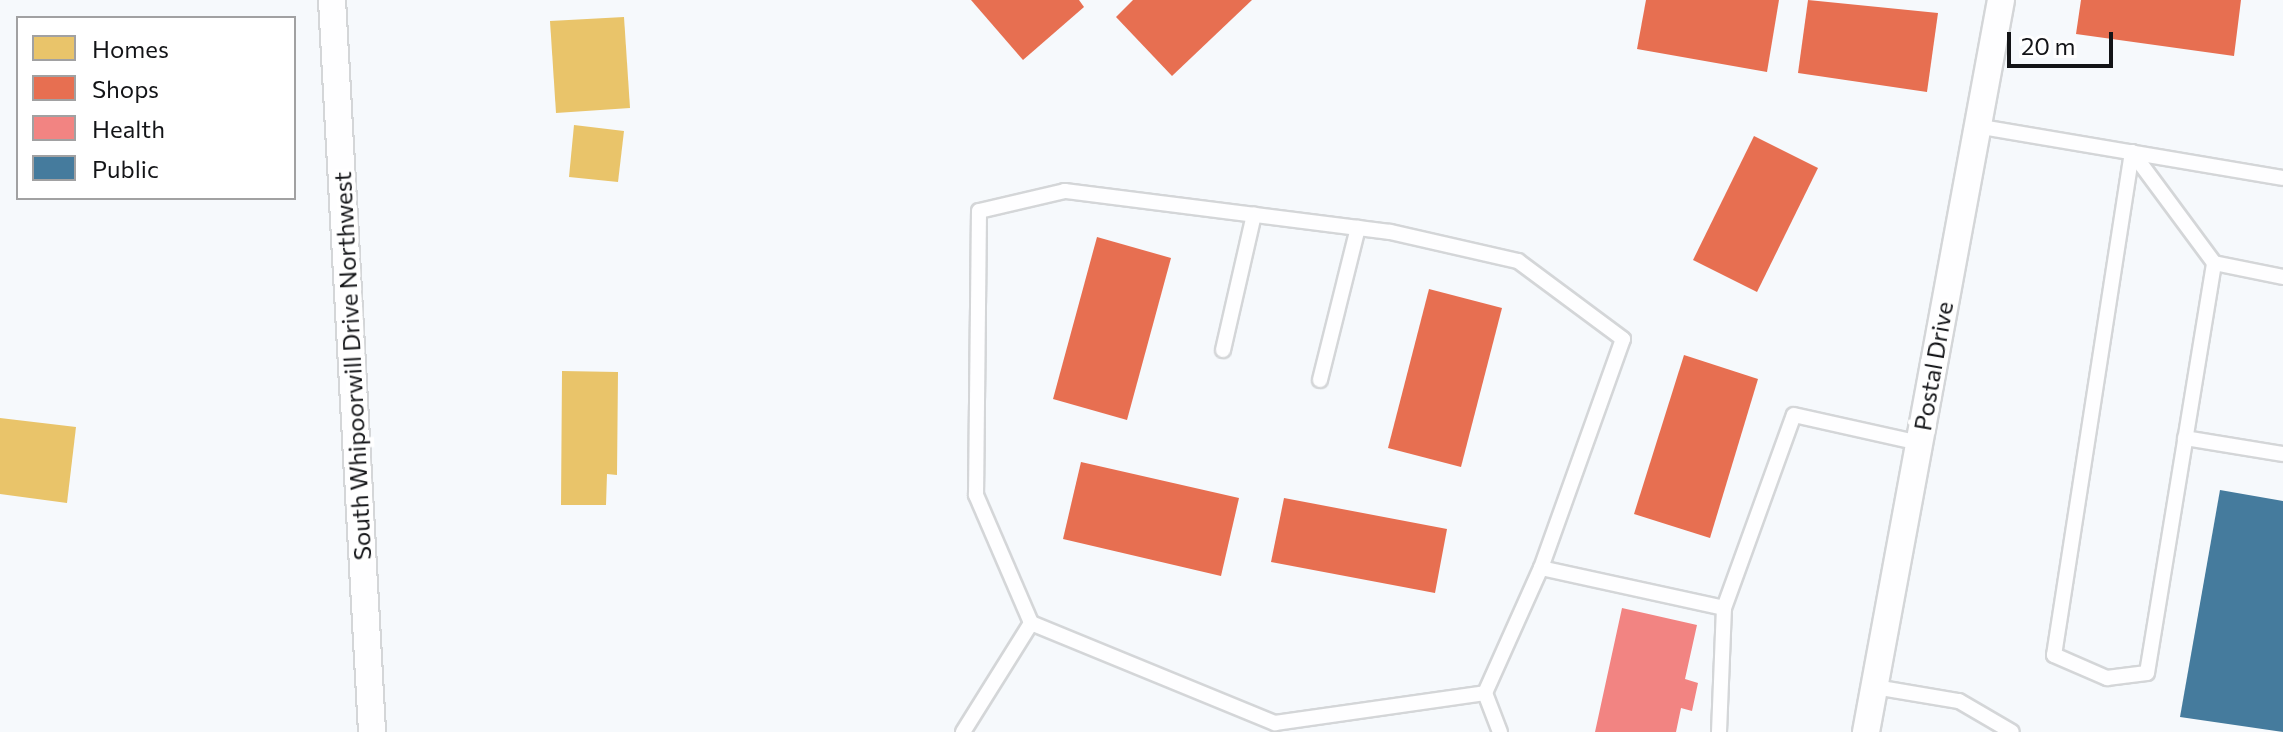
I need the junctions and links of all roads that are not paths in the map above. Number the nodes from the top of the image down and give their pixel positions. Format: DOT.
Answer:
graph roads {
  1 [pos="332,0"];
  2 [pos="2001,0"];
  3 [pos="1976,126"];
  4 [pos="2132,152"];
  5 [pos="2283,178"];
  6 [pos="1254,215"];
  7 [pos="1358,228"];
  8 [pos="2214,263"];
  9 [pos="2283,277"];
  10 [pos="1223,350"];
  11 [pos="1320,380"];
  12 [pos="2185,438"];
  13 [pos="1919,443"];
  14 [pos="2283,454"];
  15 [pos="1541,568"];
  16 [pos="1724,608"];
  17 [pos="1031,623"];
  18 [pos="1875,687"];
  19 [pos="1485,693"];
  20 [pos="372,732"];
  21 [pos="963,732"];
  22 [pos="1500,732"];
  23 [pos="1719,732"];
  24 [pos="1866,732"];
  25 [pos="2012,732"];
  1 -- 20 [label="street, South Whipoorwill Drive Northwest"];
  2 -- 3 [label="street, Postal Drive"];
  3 -- 4 [label="lane"];
  3 -- 13 [label="street, Postal Drive"];
  4 -- 5 [label="lane"];
  4 -- 8 [label="lane"];
  4 -- 12 [label="lane"];
  6 -- 7 [label="lane"];
  6 -- 10 [label="lane"];
  6 -- 17 [label="lane"];
  7 -- 11 [label="lane"];
  7 -- 15 [label="lane"];
  8 -- 9 [label="lane"];
  8 -- 12 [label="lane"];
  12 -- 14 [label="lane"];
  13 -- 16 [label="lane"];
  13 -- 18 [label="street, Postal Drive"];
  15 -- 16 [label="lane"];
  15 -- 19 [label="lane"];
  16 -- 23 [label="lane"];
  17 -- 19 [label="lane"];
  17 -- 21 [label="lane"];
  18 -- 24 [label="street, Postal Drive"];
  18 -- 25 [label="lane"];
  19 -- 22 [label="lane"];
}
